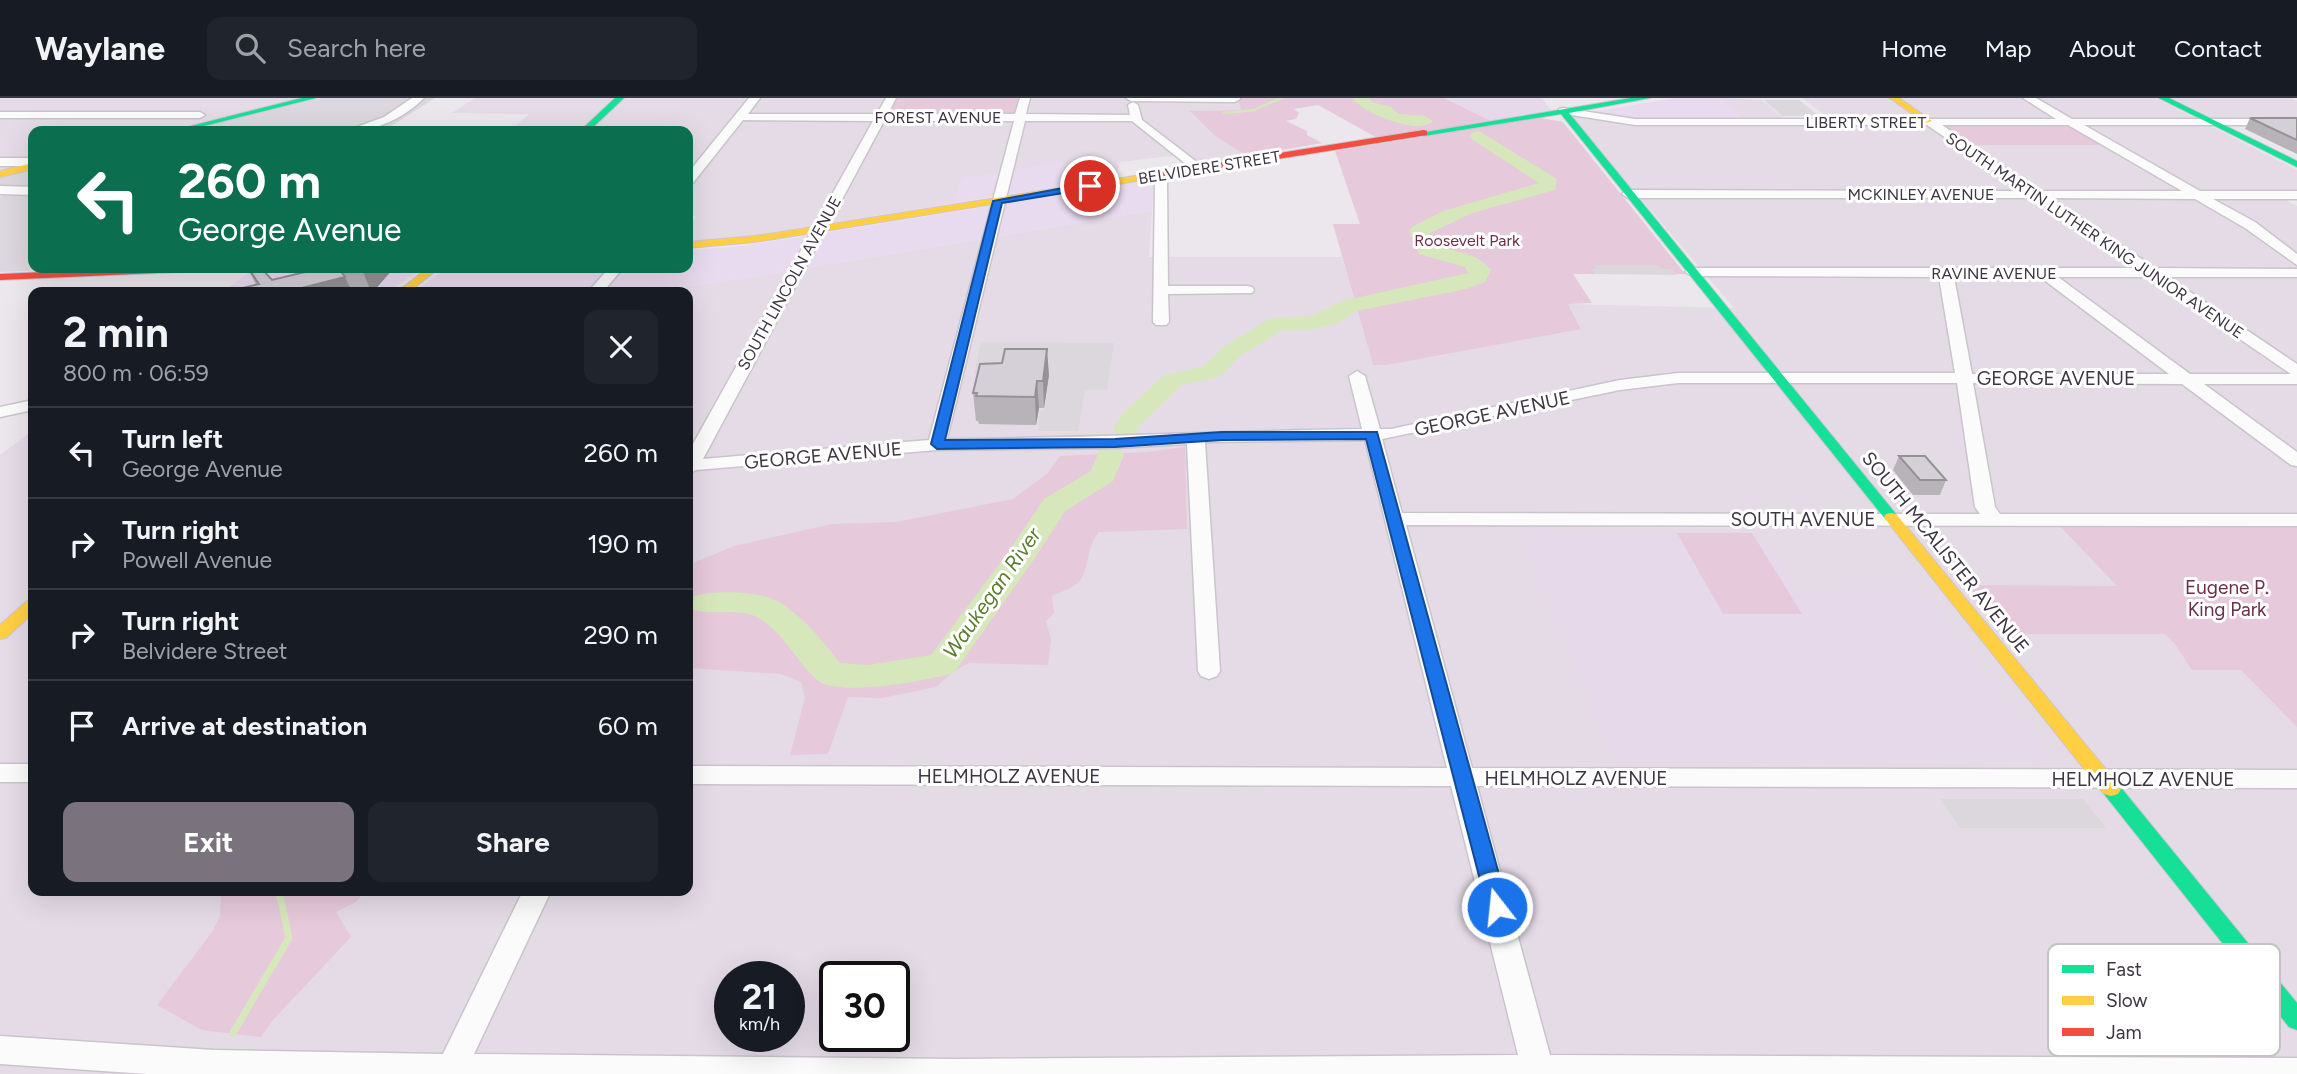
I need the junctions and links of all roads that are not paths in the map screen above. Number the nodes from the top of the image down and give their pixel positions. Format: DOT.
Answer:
graph roads {
  1 [pos="312,98"];
  2 [pos="419,98"];
  3 [pos="620,98"];
  4 [pos="755,98"];
  5 [pos="891,98"];
  6 [pos="1025,98"];
  7 [pos="1131,98"];
  8 [pos="1644,98"];
  9 [pos="1894,98"];
  10 [pos="2028,98"];
  11 [pos="2163,98"];
  12 [pos="1236,99"];
  13 [pos="224,103"];
  14 [pos="1563,111"];
  15 [pos="0,115"];
  16 [pos="740,117"];
  17 [pos="881,117"];
  18 [pos="1020,118"];
  19 [pos="1136,118"];
  20 [pos="198,121"];
  21 [pos="1928,121"];
  22 [pos="2070,122"];
  23 [pos="2211,122"];
  24 [pos="2297,122"];
  25 [pos="186,126"];
  26 [pos="367,126"];
  27 [pos="589,126"];
  28 [pos="0,162"];
  29 [pos="28,164"];
  30 [pos="2297,164"];
  31 [pos="28,166"];
  32 [pos="1200,169"];
  33 [pos="0,174"];
  34 [pos="693,175"];
  35 [pos="1156,176"];
  36 [pos="0,190"];
  37 [pos="28,191"];
  38 [pos="1628,194"];
  39 [pos="2035,195"];
  40 [pos="2197,195"];
  41 [pos="2297,195"];
  42 [pos="998,201"];
  43 [pos="818,229"];
  44 [pos="693,245"];
  45 [pos="2297,261"];
  46 [pos="1692,272"];
  47 [pos="1944,272"];
  48 [pos="90,273"];
  49 [pos="427,273"];
  50 [pos="612,273"];
  51 [pos="2044,273"];
  52 [pos="2151,273"];
  53 [pos="2297,273"];
  54 [pos="0,277"];
  55 [pos="409,287"];
  56 [pos="600,287"];
  57 [pos="1161,290"];
  58 [pos="1247,290"];
  59 [pos="1161,322"];
  60 [pos="2295,370"];
  61 [pos="1357,376"];
  62 [pos="1777,378"];
  63 [pos="1964,378"];
  64 [pos="2188,379"];
  65 [pos="28,406"];
  66 [pos="0,412"];
  67 [pos="1372,435"];
  68 [pos="1196,438"];
  69 [pos="937,444"];
  70 [pos="693,457"];
  71 [pos="2297,461"];
  72 [pos="693,466"];
  73 [pos="1394,519"];
  74 [pos="1891,519"];
  75 [pos="1994,519"];
  76 [pos="2297,520"];
  77 [pos="28,609"];
  78 [pos="0,634"];
  79 [pos="1209,671"];
  80 [pos="0,774"];
  81 [pos="28,774"];
  82 [pos="693,775"];
  83 [pos="1462,778"];
  84 [pos="2103,778"];
  85 [pos="2297,779"];
  86 [pos="535,896"];
  87 [pos="2236,944"];
  88 [pos="2280,999"];
  89 [pos="2297,1020"];
  90 [pos="0,1050"];
  91 [pos="451,1071"];
  92 [pos="1539,1072"];
  93 [pos="2297,1072"];
  1 -- 20 [label="street"];
  2 -- 26 [label="street"];
  3 -- 27 [label="street"];
  4 -- 16 [label="street"];
  5 -- 17 [label="street, SOUTH LINCOLN AVENUE"];
  6 -- 18 [label="street"];
  7 -- 12 [label="street"];
  7 -- 19 [label="street"];
  8 -- 14 [label="street, BELVIDERE STREET"];
  9 -- 21 [label="street, SOUTH MARTIN LUTHER KING JUNIOR AVENUE"];
  10 -- 22 [label="street"];
  11 -- 23 [label="street"];
  13 -- 20 [label="street"];
  14 -- 21 [label="street, LIBERTY STREET"];
  14 -- 32 [label="street, BELVIDERE STREET"];
  14 -- 38 [label="street, SOUTH MCALISTER AVENUE"];
  15 -- 20 [label="street"];
  16 -- 17 [label="street, FOREST AVENUE"];
  16 -- 34 [label="street"];
  17 -- 18 [label="street, FOREST AVENUE"];
  17 -- 43 [label="street, SOUTH LINCOLN AVENUE"];
  18 -- 19 [label="street, FOREST AVENUE"];
  18 -- 42 [label="street"];
  19 -- 32 [label="street"];
  20 -- 25 [label="street"];
  21 -- 22 [label="street, LIBERTY STREET"];
  21 -- 39 [label="street, SOUTH MARTIN LUTHER KING JUNIOR AVENUE"];
  22 -- 23 [label="street, LIBERTY STREET"];
  22 -- 40 [label="street"];
  23 -- 24 [label="street, LIBERTY STREET"];
  23 -- 30 [label="street"];
  28 -- 29 [label="street"];
  31 -- 33 [label="street"];
  32 -- 35 [label="street, BELVIDERE STREET"];
  35 -- 42 [label="street, BELVIDERE STREET"];
  35 -- 57 [label="street"];
  36 -- 37 [label="street"];
  38 -- 39 [label="street, MCKINLEY AVENUE"];
  38 -- 46 [label="street, SOUTH MCALISTER AVENUE"];
  39 -- 40 [label="street, MCKINLEY AVENUE"];
  39 -- 52 [label="street, SOUTH MARTIN LUTHER KING JUNIOR AVENUE"];
  40 -- 41 [label="street, MCKINLEY AVENUE"];
  40 -- 45 [label="street"];
  42 -- 43 [label="street, BELVIDERE STREET"];
  42 -- 69 [label="street"];
  43 -- 44 [label="street, BELVIDERE STREET"];
  43 -- 70 [label="street, SOUTH LINCOLN AVENUE"];
  46 -- 47 [label="street, RAVINE AVENUE"];
  46 -- 62 [label="street, SOUTH MCALISTER AVENUE"];
  47 -- 51 [label="street, RAVINE AVENUE"];
  47 -- 63 [label="street"];
  48 -- 54 [label="street"];
  49 -- 55 [label="street"];
  50 -- 56 [label="street"];
  51 -- 52 [label="street, RAVINE AVENUE"];
  51 -- 64 [label="street"];
  52 -- 53 [label="street, RAVINE AVENUE"];
  52 -- 60 [label="street, SOUTH MARTIN LUTHER KING JUNIOR AVENUE"];
  57 -- 58 [label="street"];
  57 -- 59 [label="street"];
  60 -- 64 [label="street, GEORGE AVENUE"];
  61 -- 67 [label="street"];
  62 -- 63 [label="street, GEORGE AVENUE"];
  62 -- 67 [label="street, GEORGE AVENUE"];
  62 -- 74 [label="street, SOUTH MCALISTER AVENUE"];
  63 -- 64 [label="street, GEORGE AVENUE"];
  63 -- 75 [label="street"];
  64 -- 71 [label="street"];
  65 -- 66 [label="street"];
  67 -- 68 [label="street, GEORGE AVENUE"];
  67 -- 73 [label="street"];
  68 -- 69 [label="street, GEORGE AVENUE"];
  68 -- 79 [label="street"];
  69 -- 72 [label="street, GEORGE AVENUE"];
  73 -- 74 [label="street, SOUTH AVENUE"];
  73 -- 83 [label="street"];
  74 -- 75 [label="street, SOUTH AVENUE"];
  74 -- 84 [label="street, SOUTH MCALISTER AVENUE"];
  75 -- 76 [label="street, SOUTH AVENUE"];
  77 -- 78 [label="street"];
  80 -- 81 [label="street"];
  82 -- 83 [label="street, HELMHOLZ AVENUE"];
  83 -- 84 [label="street, HELMHOLZ AVENUE"];
  83 -- 92 [label="street"];
  84 -- 85 [label="street, HELMHOLZ AVENUE"];
  84 -- 87 [label="street, SOUTH MCALISTER AVENUE"];
  86 -- 91 [label="street"];
  88 -- 89 [label="street, SOUTH MCALISTER AVENUE"];
  90 -- 91 [label="street"];
  91 -- 92 [label="street"];
  92 -- 93 [label="street"];
}
